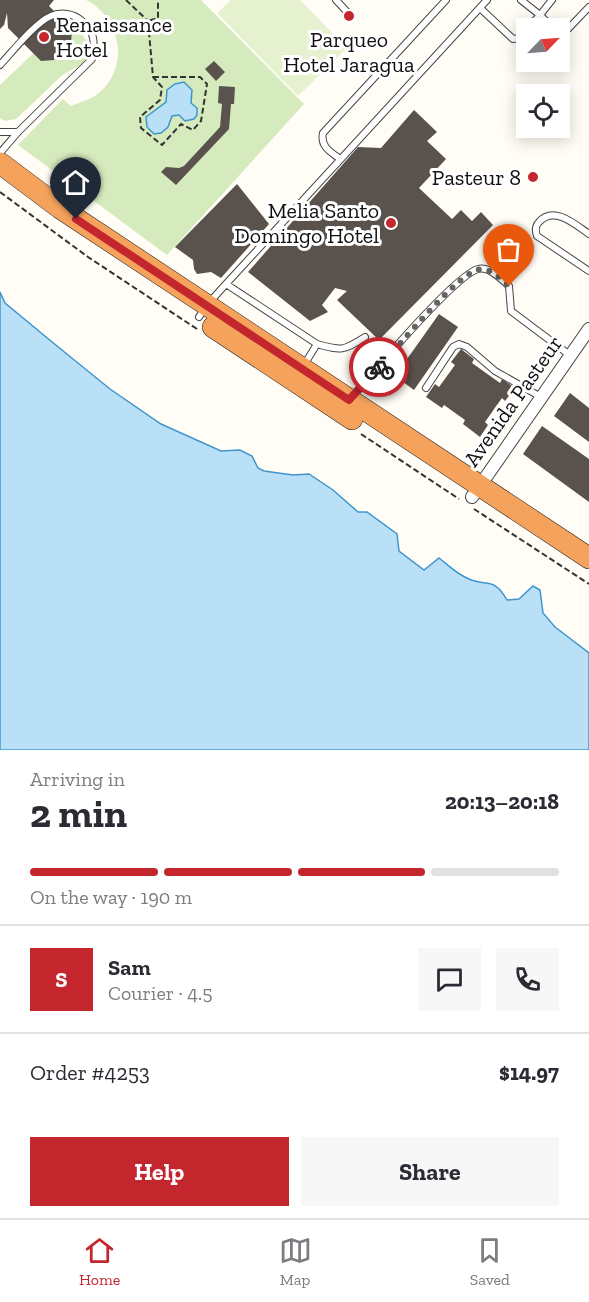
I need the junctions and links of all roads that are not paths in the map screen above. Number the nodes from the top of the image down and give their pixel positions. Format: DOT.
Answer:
graph roads {
  1 [pos="336,0"];
  2 [pos="446,0"];
  3 [pos="487,0"];
  4 [pos="521,0"];
  5 [pos="552,0"];
  6 [pos="480,8"];
  7 [pos="589,8"];
  8 [pos="350,15"];
  9 [pos="540,15"];
  10 [pos="537,18"];
  11 [pos="543,18"];
  12 [pos="570,27"];
  13 [pos="516,39"];
  14 [pos="0,65"];
  15 [pos="0,132"];
  16 [pos="18,132"];
  17 [pos="0,153"];
  18 [pos="340,159"];
  19 [pos="0,163"];
  20 [pos="0,180"];
  21 [pos="589,234"];
  22 [pos="589,271"];
  23 [pos="226,284"];
  24 [pos="202,312"];
  25 [pos="589,329"];
  26 [pos="365,337"];
  27 [pos="317,344"];
  28 [pos="571,356"];
  29 [pos="302,368"];
  30 [pos="426,388"];
  31 [pos="542,397"];
  32 [pos="349,400"];
  33 [pos="476,491"];
  34 [pos="589,558"];
  35 [pos="589,573"];
  1 -- 8 [label="lane"];
  2 -- 18 [label="lane"];
  3 -- 6 [label="lane"];
  4 -- 9 [label="lane"];
  5 -- 9 [label="lane"];
  6 -- 13 [label="lane"];
  6 -- 18 [label="lane"];
  7 -- 12 [label="lane"];
  9 -- 10 [label="lane"];
  9 -- 11 [label="lane"];
  14 -- 16 [label="lane"];
  15 -- 16 [label="lane"];
  16 -- 17 [label="lane"];
  18 -- 23 [label="lane"];
  19 -- 24 [label="highway"];
  20 -- 24 [label="highway"];
  21 -- 22 [label="lane"];
  23 -- 24 [label="lane"];
  23 -- 27 [label="lane"];
  24 -- 29 [label="highway"];
  24 -- 33 [label="highway"];
  25 -- 28 [label="street, Avenida Pasteur"];
  26 -- 27 [label="lane"];
  27 -- 29 [label="lane"];
  28 -- 31 [label="street, Avenida Pasteur"];
  28 -- 32 [label="lane"];
  29 -- 32 [label="highway"];
  30 -- 31 [label="lane"];
  31 -- 33 [label="street, Avenida Pasteur"];
  32 -- 33 [label="highway"];
  33 -- 34 [label="highway"];
  33 -- 35 [label="highway"];
}
